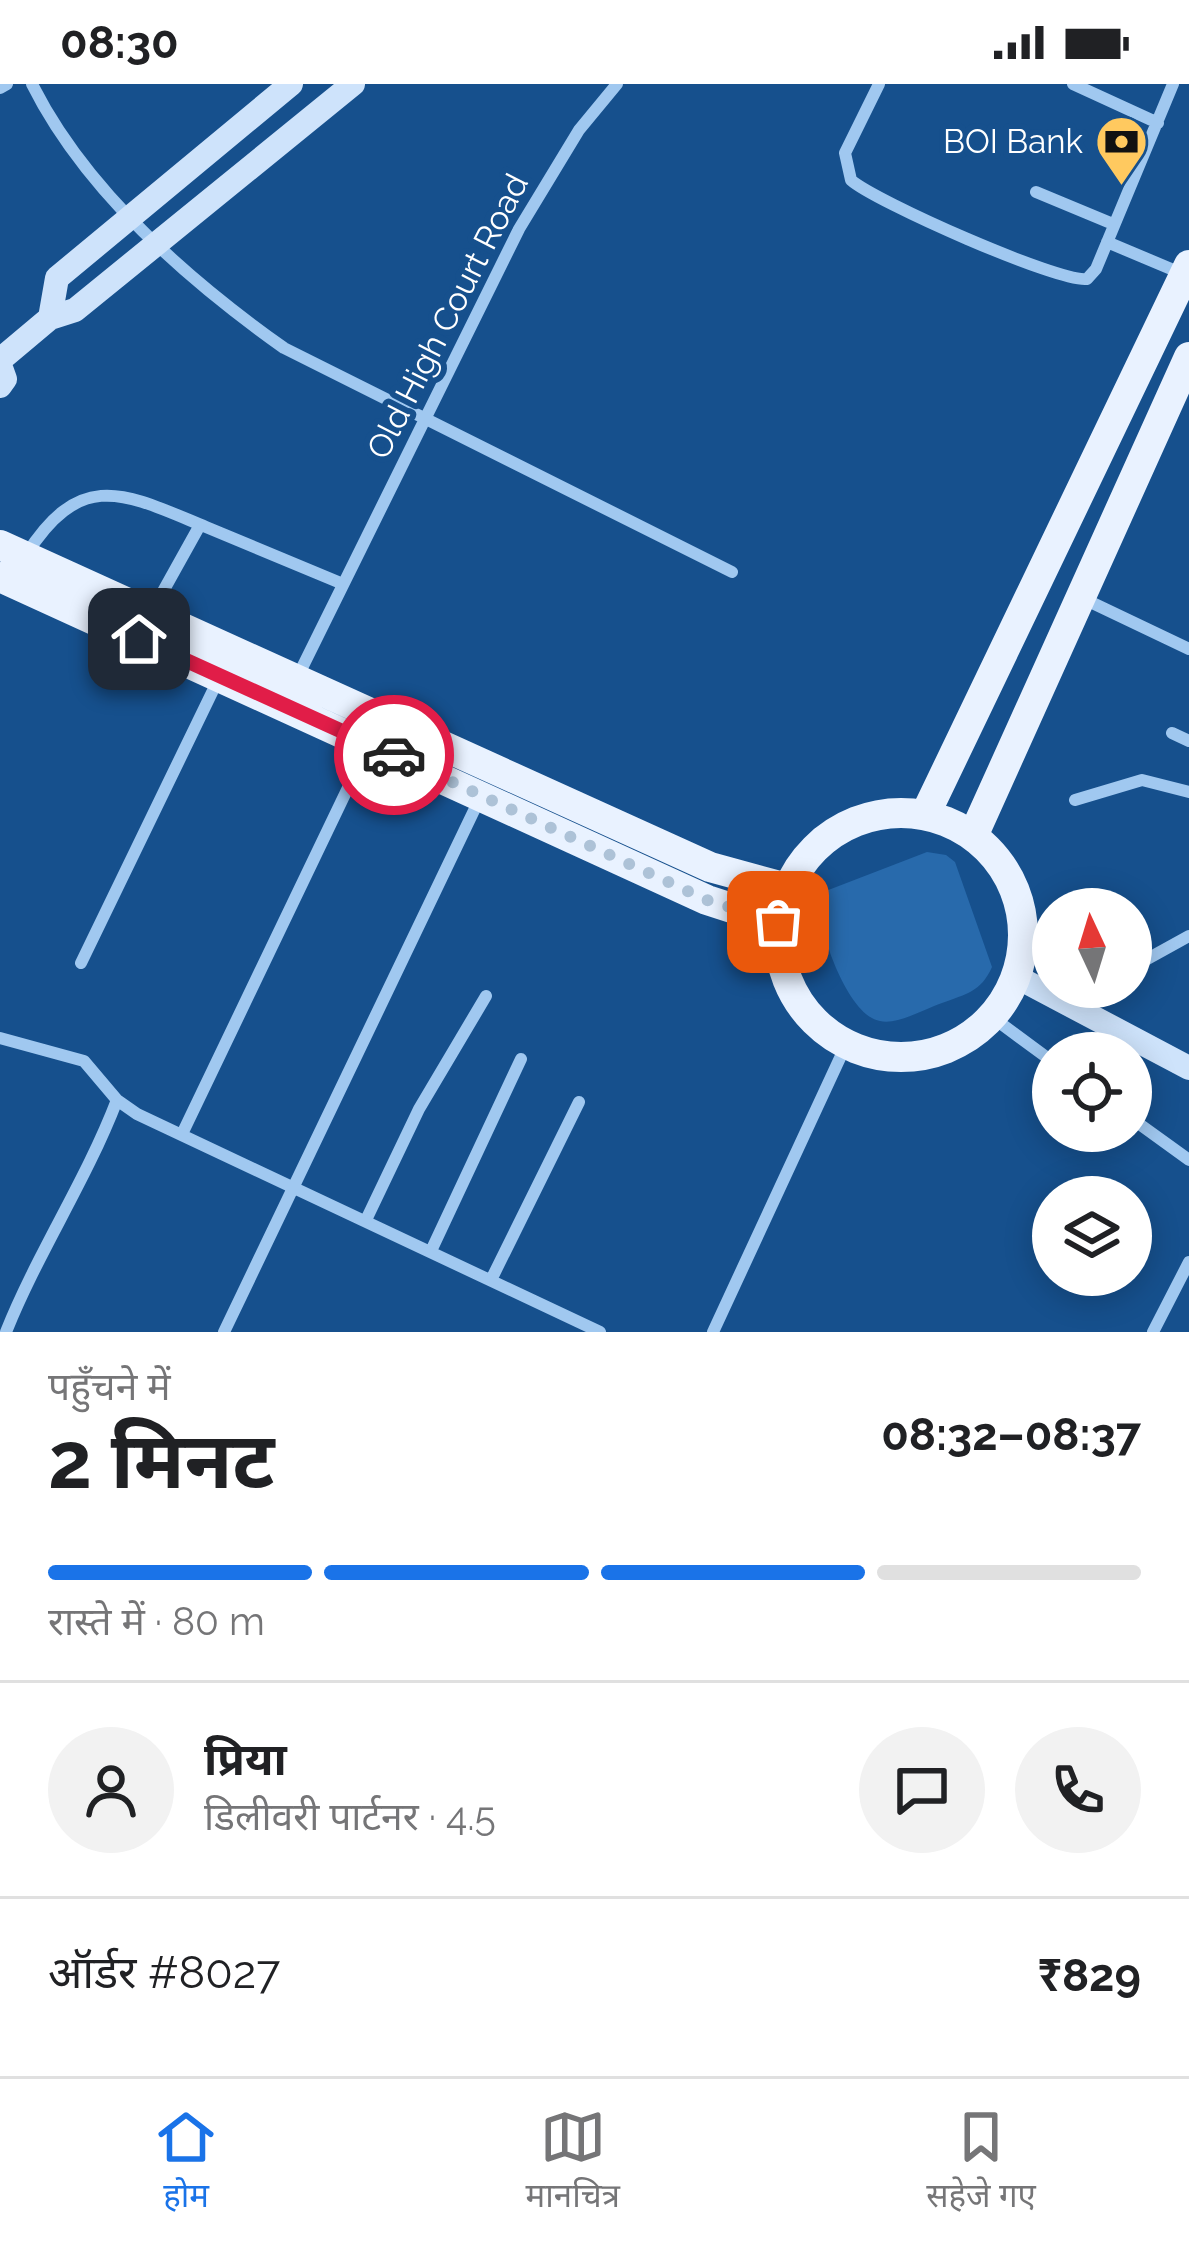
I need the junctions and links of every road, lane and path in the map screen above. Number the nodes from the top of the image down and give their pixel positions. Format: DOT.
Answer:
graph roads {
  1 [pos="32,84"];
  2 [pos="291,84"];
  3 [pos="353,84"];
  4 [pos="617,84"];
  5 [pos="879,84"];
  6 [pos="1073,84"];
  7 [pos="1173,84"];
  8 [pos="1158,122"];
  9 [pos="1036,192"];
  10 [pos="132,215"];
  11 [pos="1113,224"];
  12 [pos="158,242"];
  13 [pos="1107,242"];
  14 [pos="1187,270"];
  15 [pos="50,318"];
  16 [pos="1189,356"];
  17 [pos="0,362"];
  18 [pos="0,386"];
  19 [pos="424,415"];
  20 [pos="200,525"];
  21 [pos="12,551"];
  22 [pos="732,572"];
  23 [pos="0,577"];
  24 [pos="344,584"];
  25 [pos="1080,597"];
  26 [pos="151,613"];
  27 [pos="1189,649"];
  28 [pos="220,676"];
  29 [pos="295,681"];
  30 [pos="1172,733"];
  31 [pos="1189,741"];
  32 [pos="369,743"];
  33 [pos="1189,792"];
  34 [pos="480,798"];
  35 [pos="1075,800"];
  36 [pos="925,815"];
  37 [pos="973,836"];
  38 [pos="787,888"];
  39 [pos="778,922"];
  40 [pos="1189,936"];
  41 [pos="1152,956"];
  42 [pos="81,963"];
  43 [pos="1017,977"];
  44 [pos="1032,984"];
  45 [pos="486,996"];
  46 [pos="1078,1008"];
  47 [pos="992,1018"];
  48 [pos="0,1038"];
  49 [pos="846,1045"];
  50 [pos="1032,1047"];
  51 [pos="521,1059"];
  52 [pos="1189,1068"];
  53 [pos="117,1100"];
  54 [pos="579,1102"];
  55 [pos="183,1132"];
  56 [pos="1152,1133"];
  57 [pos="1189,1160"];
  58 [pos="293,1185"];
  59 [pos="366,1220"];
  60 [pos="431,1251"];
  61 [pos="1189,1262"];
  62 [pos="491,1280"];
  63 [pos="6,1332"];
  64 [pos="224,1332"];
  65 [pos="600,1332"];
  66 [pos="713,1332"];
  67 [pos="1153,1332"];
  1 -- 10 [label="street"];
  2 -- 10 [label="main road"];
  3 -- 12 [label="main road"];
  4 -- 19 [label="street, Old High Court Road"];
  5 -- 13 [label="street"];
  6 -- 8 [label="street"];
  7 -- 8 [label="street"];
  8 -- 11 [label="street"];
  9 -- 11 [label="street"];
  10 -- 12 [label="street"];
  10 -- 15 [label="main road"];
  11 -- 13 [label="street"];
  12 -- 15 [label="main road"];
  12 -- 19 [label="street"];
  13 -- 14 [label="street"];
  14 -- 36 [label="main road"];
  15 -- 17 [label="main road"];
  16 -- 25 [label="main road"];
  17 -- 18 [label="main road"];
  19 -- 22 [label="street"];
  19 -- 24 [label="street, Old High Court Road"];
  20 -- 21 [label="street"];
  20 -- 24 [label="street"];
  20 -- 26 [label="street"];
  21 -- 26 [label="main road"];
  23 -- 28 [label="main road"];
  24 -- 29 [label="street, Old High Court Road"];
  25 -- 27 [label="street"];
  25 -- 37 [label="main road"];
  26 -- 29 [label="main road"];
  28 -- 32 [label="main road"];
  28 -- 42 [label="street"];
  29 -- 38 [label="main road"];
  30 -- 31 [label="street"];
  32 -- 34 [label="main road"];
  32 -- 55 [label="street"];
  33 -- 35 [label="street"];
  34 -- 39 [label="main road"];
  34 -- 58 [label="street"];
  36 -- 37 [label="main road"];
  36 -- 38 [label="main road"];
  37 -- 43 [label="main road"];
  38 -- 39 [label="main road"];
  39 -- 49 [label="main road"];
  40 -- 41 [label="street"];
  43 -- 44 [label="main road"];
  43 -- 47 [label="main road"];
  45 -- 59 [label="street"];
  46 -- 52 [label="main road"];
  47 -- 49 [label="main road"];
  47 -- 50 [label="street"];
  48 -- 53 [label="street"];
  49 -- 66 [label="street"];
  51 -- 60 [label="street"];
  53 -- 55 [label="street"];
  53 -- 63 [label="street"];
  54 -- 62 [label="street"];
  55 -- 58 [label="street"];
  56 -- 57 [label="street"];
  58 -- 59 [label="street"];
  58 -- 64 [label="street"];
  59 -- 60 [label="street"];
  60 -- 62 [label="street"];
  61 -- 67 [label="street"];
  62 -- 65 [label="street"];
}
